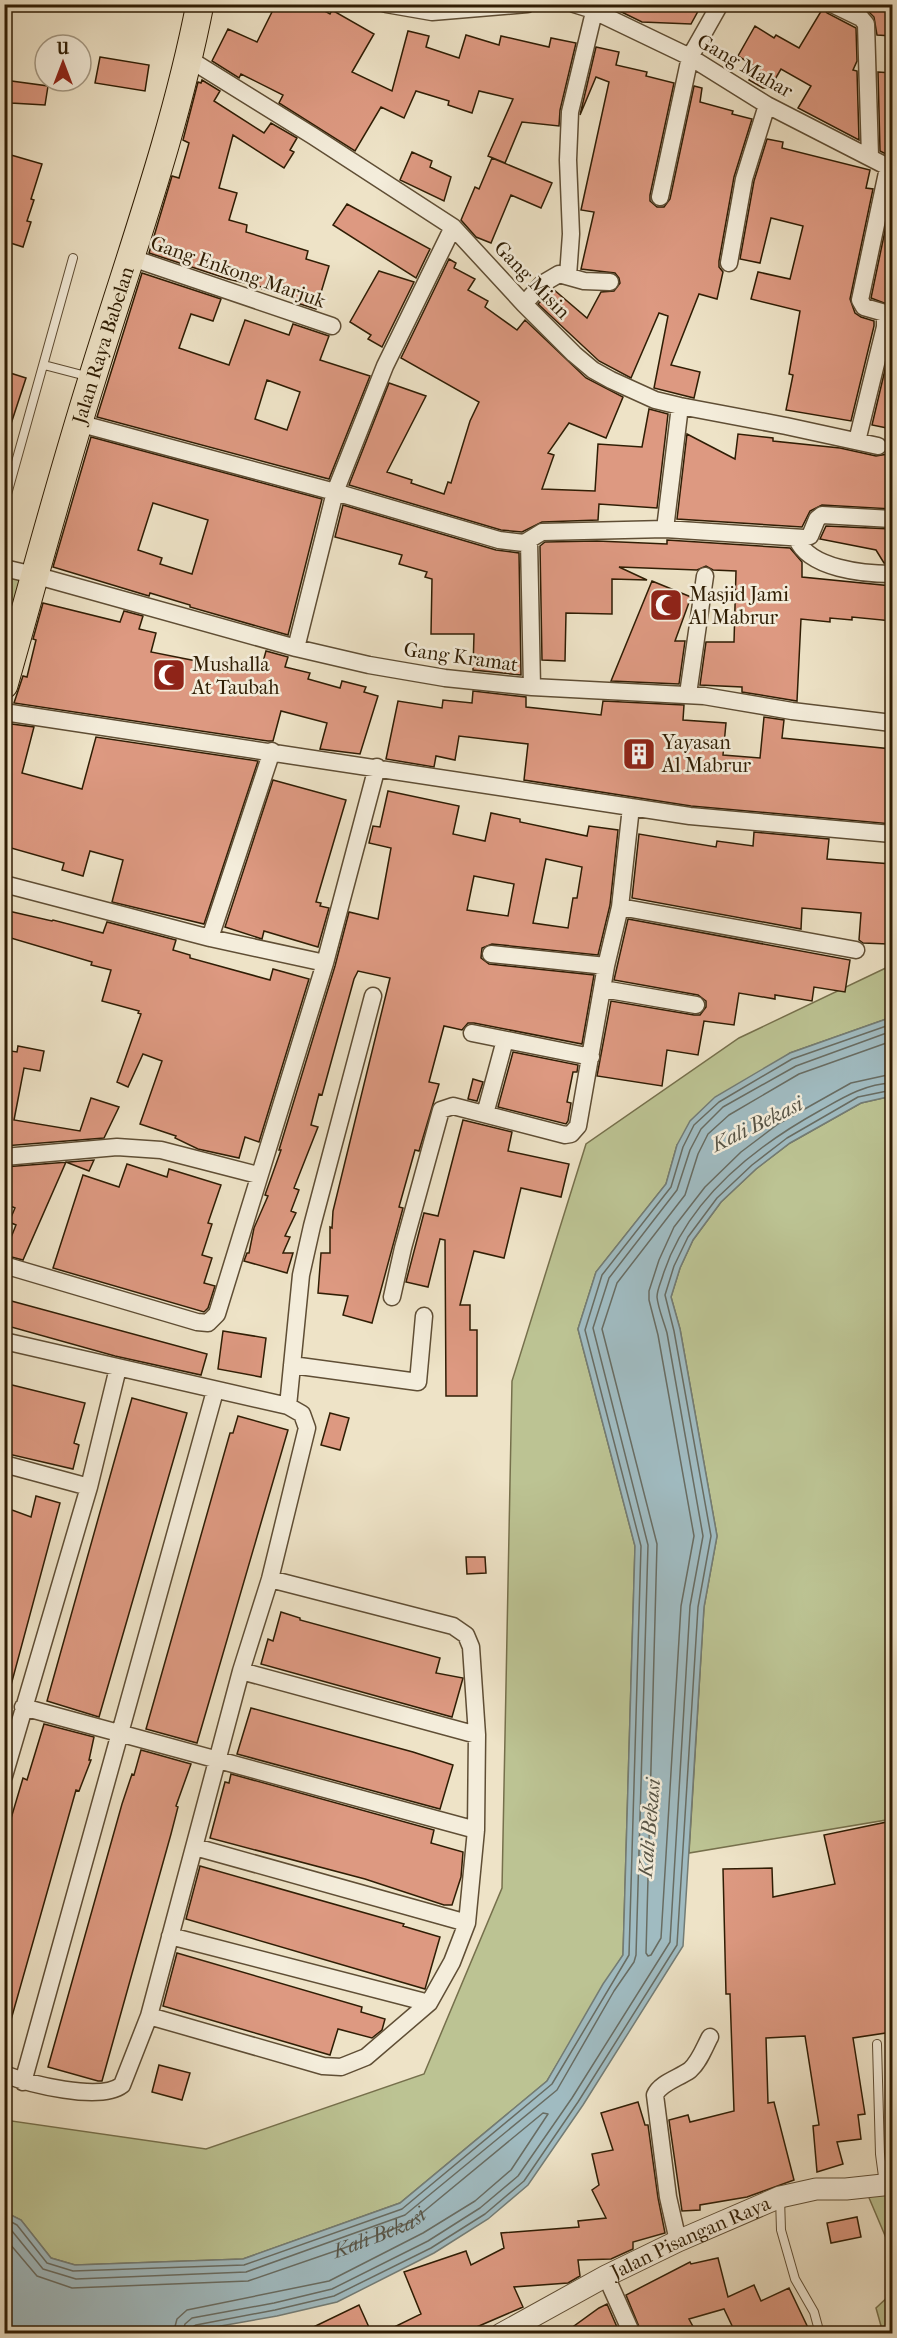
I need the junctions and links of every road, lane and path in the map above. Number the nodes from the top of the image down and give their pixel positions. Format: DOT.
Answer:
graph roads {
  1 [pos="200,4"];
  2 [pos="386,4"];
  3 [pos="528,4"];
  4 [pos="574,4"];
  5 [pos="720,4"];
  6 [pos="832,4"];
  7 [pos="594,12"];
  8 [pos="690,57"];
  9 [pos="189,59"];
  10 [pos="767,105"];
  11 [pos="870,156"];
  12 [pos="890,168"];
  13 [pos="660,197"];
  14 [pos="453,227"];
  15 [pos="74,258"];
  16 [pos="132,258"];
  17 [pos="729,263"];
  18 [pos="568,276"];
  19 [pos="610,282"];
  20 [pos="524,303"];
  21 [pos="332,326"];
  22 [pos="44,365"];
  23 [pos="92,378"];
  24 [pos="680,406"];
  25 [pos="78,423"];
  26 [pos="856,441"];
  27 [pos="878,446"];
  28 [pos="335,492"];
  29 [pos="4,505"];
  30 [pos="892,519"];
  31 [pos="665,529"];
  32 [pos="797,539"];
  33 [pos="529,541"];
  34 [pos="4,568"];
  35 [pos="34,574"];
  36 [pos="892,574"];
  37 [pos="705,576"];
  38 [pos="12,630"];
  39 [pos="296,648"];
  40 [pos="4,685"];
  41 [pos="532,687"];
  42 [pos="688,694"];
  43 [pos="4,712"];
  44 [pos="892,723"];
  45 [pos="272,751"];
  46 [pos="377,767"];
  47 [pos="631,807"];
  48 [pos="892,834"];
  49 [pos="4,884"];
  50 [pos="620,906"];
  51 [pos="210,938"];
  52 [pos="856,950"];
  53 [pos="490,954"];
  54 [pos="325,963"];
  55 [pos="606,966"];
  56 [pos="603,989"];
  57 [pos="374,996"];
  58 [pos="696,1005"];
  59 [pos="472,1034"];
  60 [pos="506,1040"];
  61 [pos="591,1057"];
  62 [pos="484,1114"];
  63 [pos="4,1157"];
  64 [pos="258,1175"];
  65 [pos="4,1265"];
  66 [pos="392,1297"];
  67 [pos="424,1316"];
  68 [pos="4,1341"];
  69 [pos="292,1365"];
  70 [pos="118,1368"];
  71 [pos="215,1391"];
  72 [pos="288,1406"];
  73 [pos="4,1464"];
  74 [pos="89,1487"];
  75 [pos="270,1579"];
  76 [pos="241,1671"];
  77 [pos="23,1707"];
  78 [pos="121,1734"];
  79 [pos="477,1735"];
  80 [pos="218,1760"];
  81 [pos="4,1776"];
  82 [pos="476,1830"];
  83 [pos="195,1847"];
  84 [pos="467,1923"];
  85 [pos="170,1936"];
  86 [pos="429,2003"];
  87 [pos="149,2016"];
  88 [pos="710,2037"];
  89 [pos="877,2044"];
  90 [pos="4,2074"];
  91 [pos="23,2082"];
  92 [pos="888,2184"];
  93 [pos="780,2197"];
  94 [pos="678,2241"];
  95 [pos="606,2276"];
  96 [pos="501,2334"];
  97 [pos="632,2334"];
  98 [pos="820,2334"];
  1 -- 9 [label="main road, Jalan Raya Babelan"];
  2 -- 3 [label="street"];
  4 -- 7 [label="street, Gang Mahar"];
  5 -- 8 [label="street"];
  6 -- 11 [label="street"];
  7 -- 8 [label="street, Gang Mahar"];
  7 -- 18 [label="street"];
  8 -- 10 [label="street, Gang Mahar"];
  8 -- 13 [label="street"];
  9 -- 14 [label="street, Gang Misin"];
  9 -- 16 [label="main road, Jalan Raya Babelan"];
  10 -- 11 [label="street, Gang Mahar"];
  10 -- 17 [label="street"];
  11 -- 12 [label="street, Gang Mahar"];
  12 -- 26 [label="street"];
  14 -- 20 [label="street, Gang Misin"];
  14 -- 28 [label="street"];
  15 -- 22 [label="lane"];
  16 -- 21 [label="street, Gang Enkong Marjuk"];
  16 -- 23 [label="main road, Jalan Raya Babelan"];
  18 -- 19 [label="street"];
  18 -- 20 [label="street"];
  20 -- 24 [label="street, Gang Misin"];
  22 -- 23 [label="lane"];
  22 -- 29 [label="lane"];
  23 -- 25 [label="main road, Jalan Raya Babelan"];
  24 -- 26 [label="street, Gang Misin"];
  24 -- 31 [label="street"];
  25 -- 28 [label="street"];
  25 -- 35 [label="main road, Jalan Raya Babelan"];
  26 -- 27 [label="street, Gang Misin"];
  28 -- 33 [label="street"];
  28 -- 39 [label="street"];
  30 -- 32 [label="street"];
  31 -- 32 [label="street"];
  31 -- 33 [label="street"];
  32 -- 36 [label="street"];
  33 -- 41 [label="street"];
  34 -- 35 [label="street, Gang Kramat"];
  35 -- 38 [label="main road, Jalan Raya Babelan"];
  35 -- 39 [label="street, Gang Kramat"];
  37 -- 42 [label="street"];
  38 -- 40 [label="main road, Jalan Raya Babelan"];
  39 -- 41 [label="street, Gang Kramat"];
  41 -- 42 [label="street, Gang Kramat"];
  42 -- 44 [label="street, Gang Kramat"];
  43 -- 45 [label="street"];
  45 -- 46 [label="street"];
  45 -- 51 [label="street"];
  46 -- 47 [label="street"];
  46 -- 54 [label="street"];
  47 -- 48 [label="street"];
  47 -- 50 [label="street"];
  49 -- 51 [label="street"];
  50 -- 52 [label="street"];
  50 -- 55 [label="street"];
  51 -- 54 [label="street"];
  53 -- 55 [label="street"];
  54 -- 64 [label="street"];
  55 -- 56 [label="street"];
  56 -- 58 [label="street"];
  56 -- 61 [label="street"];
  57 -- 69 [label="street"];
  59 -- 60 [label="street"];
  60 -- 61 [label="street"];
  60 -- 62 [label="street"];
  61 -- 62 [label="street"];
  62 -- 66 [label="street"];
  63 -- 64 [label="street"];
  64 -- 65 [label="street"];
  67 -- 69 [label="street"];
  68 -- 70 [label="street"];
  69 -- 72 [label="street"];
  70 -- 71 [label="street"];
  70 -- 74 [label="street"];
  71 -- 72 [label="street"];
  71 -- 78 [label="street"];
  72 -- 75 [label="street"];
  73 -- 74 [label="street"];
  74 -- 77 [label="street"];
  75 -- 76 [label="street"];
  75 -- 79 [label="street"];
  76 -- 79 [label="street"];
  76 -- 80 [label="street"];
  77 -- 78 [label="street"];
  77 -- 81 [label="street"];
  78 -- 80 [label="street"];
  78 -- 91 [label="street"];
  79 -- 82 [label="street"];
  80 -- 82 [label="street"];
  80 -- 83 [label="street"];
  82 -- 84 [label="street"];
  83 -- 84 [label="street"];
  83 -- 85 [label="street"];
  84 -- 86 [label="street"];
  85 -- 86 [label="street"];
  85 -- 87 [label="street"];
  86 -- 87 [label="street"];
  87 -- 91 [label="street"];
  88 -- 94 [label="street"];
  89 -- 92 [label="lane"];
  90 -- 91 [label="street"];
  92 -- 93 [label="street, Jalan Pisangan Raya"];
  93 -- 94 [label="street, Jalan Pisangan Raya"];
  93 -- 98 [label="lane"];
  94 -- 95 [label="street, Jalan Pisangan Raya"];
  95 -- 96 [label="street, Jalan Pisangan Raya"];
  95 -- 97 [label="street"];
}
